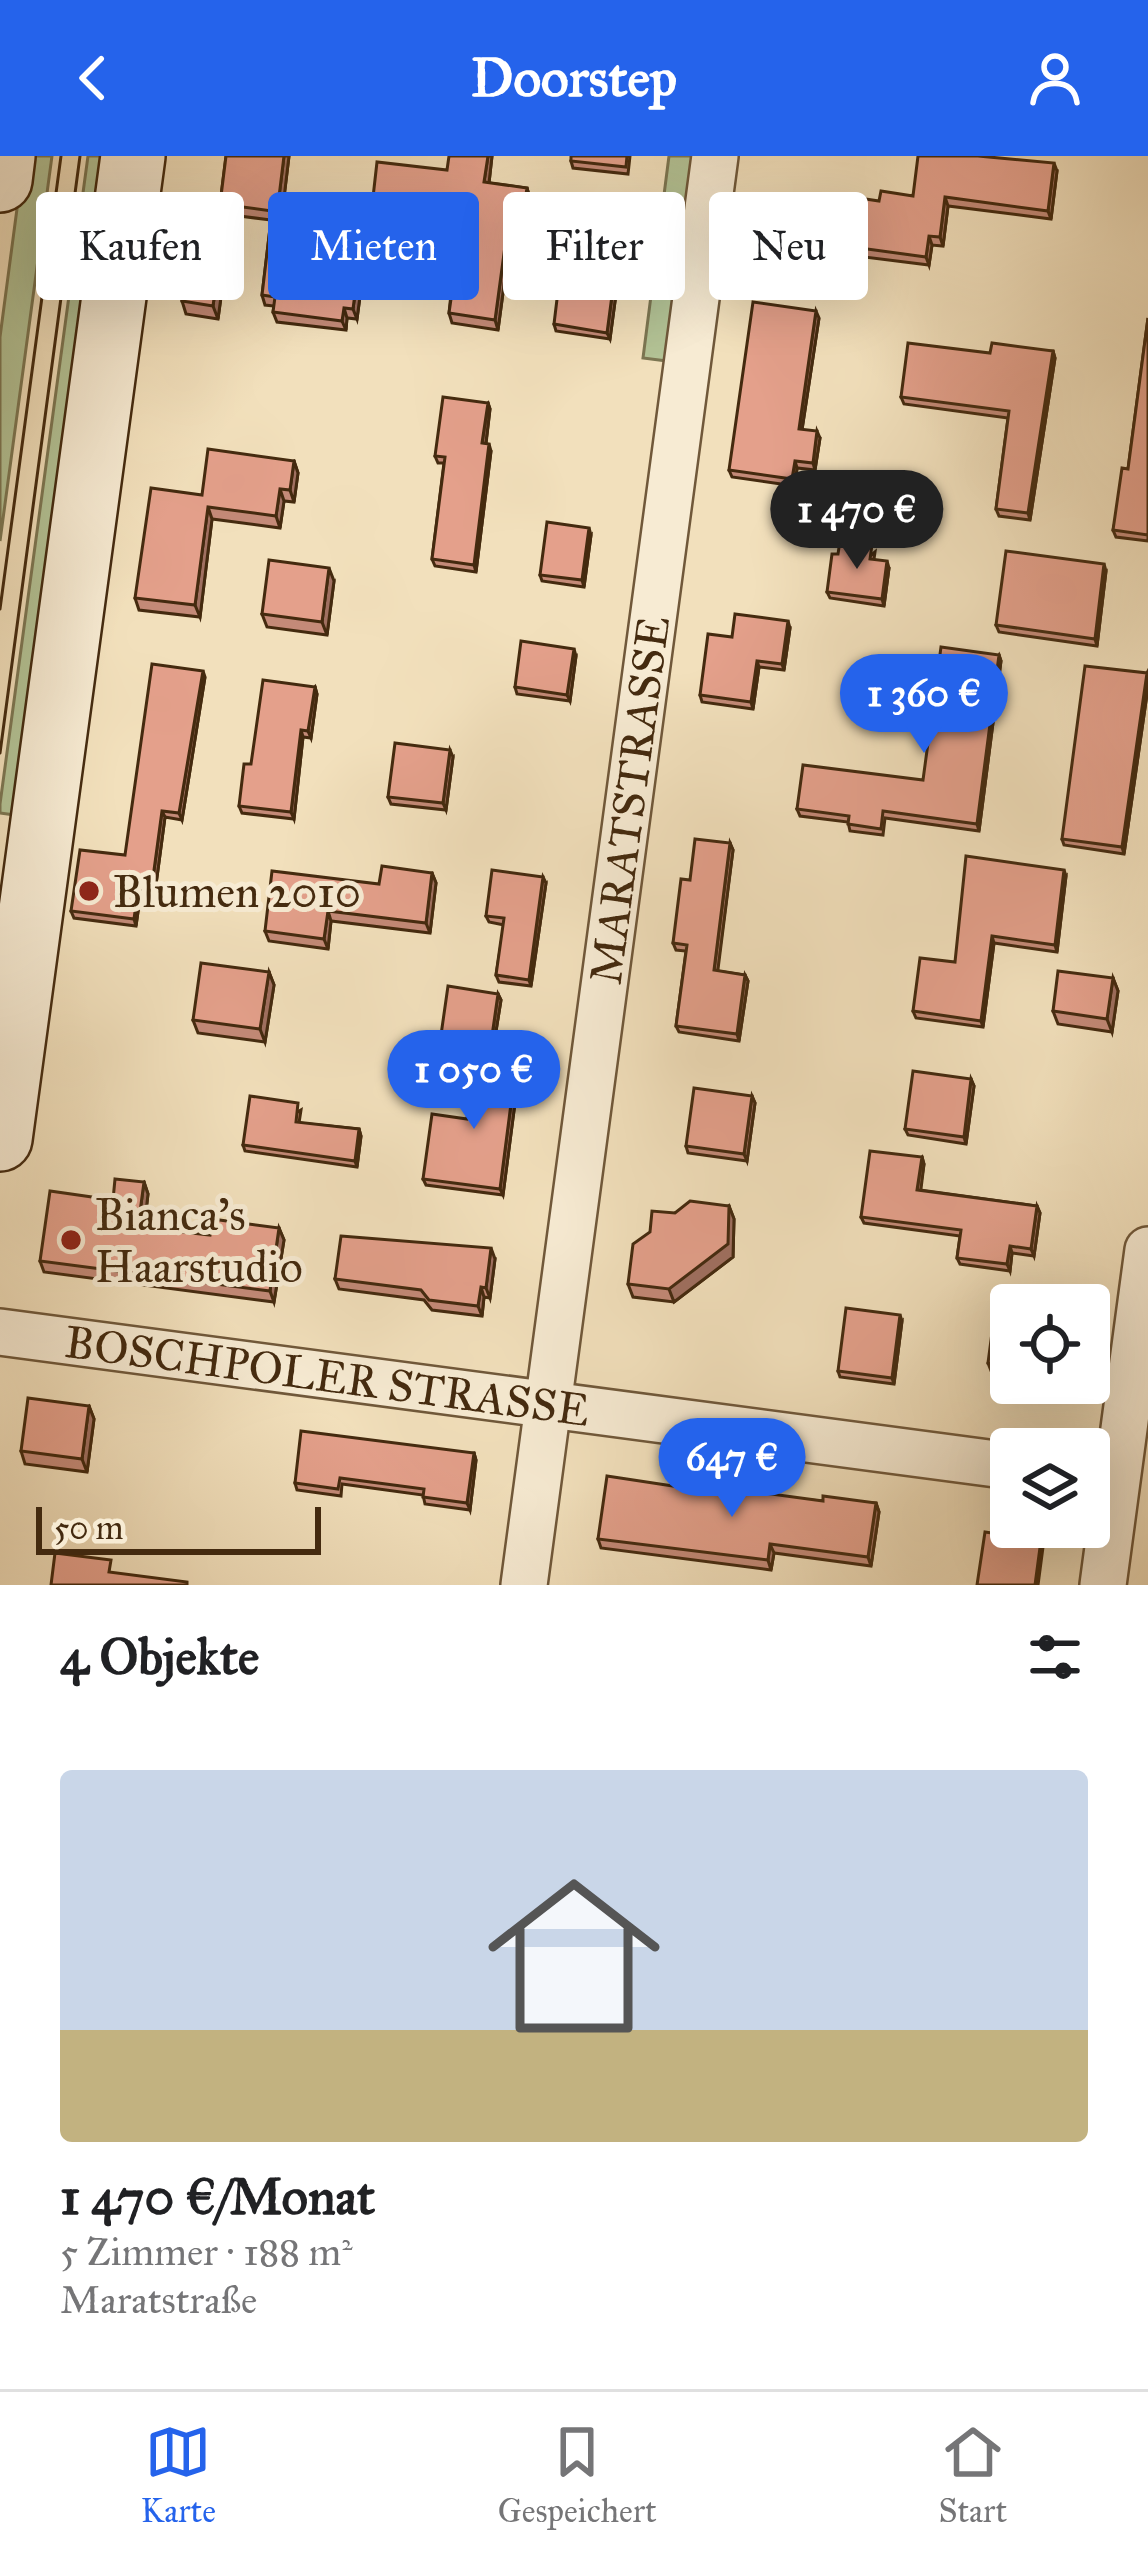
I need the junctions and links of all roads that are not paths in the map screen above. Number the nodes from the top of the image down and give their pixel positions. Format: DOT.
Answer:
graph roads {
  1 [pos="3,156"];
  2 [pos="133,156"];
  3 [pos="715,156"];
  4 [pos="0,180"];
  5 [pos="0,1138"];
  6 [pos="1148,1250"];
  7 [pos="0,1332"];
  8 [pos="548,1405"];
  9 [pos="990,1463"];
  10 [pos="1118,1480"];
  11 [pos="524,1585"];
  12 [pos="1102,1585"];
  1 -- 4 [label="main road"];
  2 -- 5 [label="main road"];
  3 -- 8 [label="street, MARATSTRASSE"];
  6 -- 10 [label="street"];
  7 -- 8 [label="street, BOSCHPOLER STRASSE"];
  8 -- 9 [label="street, BOSCHPOLER STRASSE"];
  8 -- 11 [label="street, MARATSTRASSE"];
  10 -- 12 [label="street"];
}
